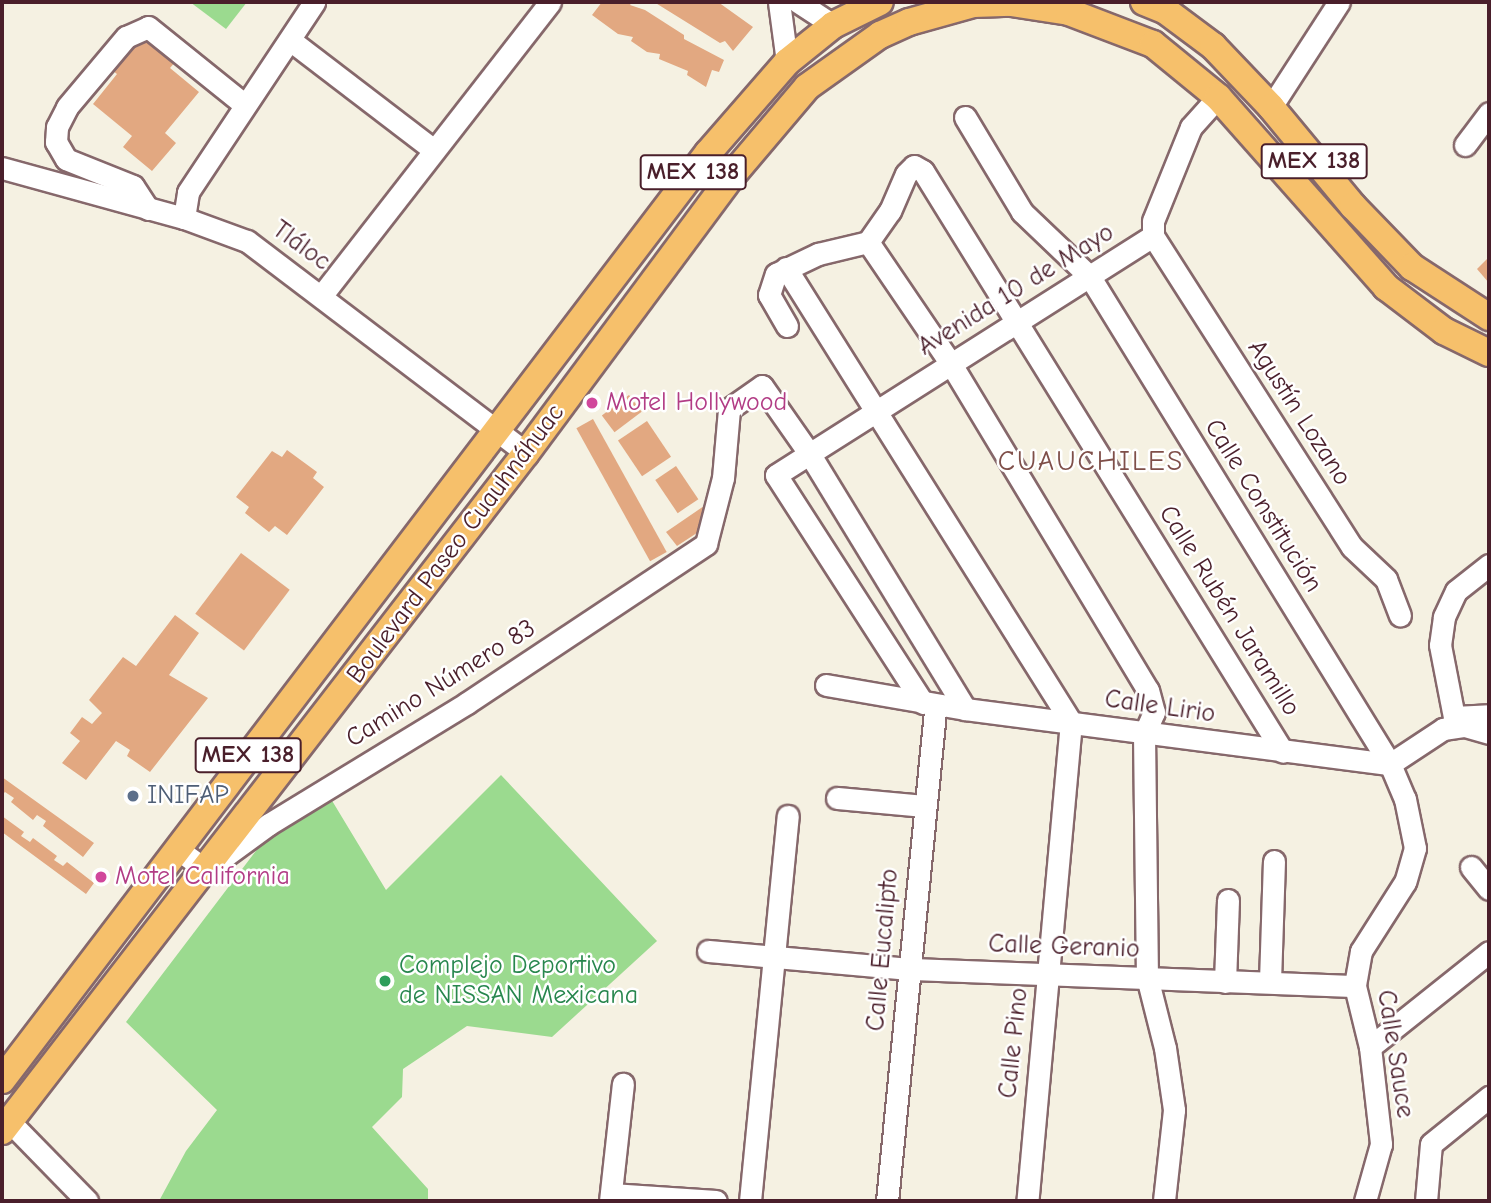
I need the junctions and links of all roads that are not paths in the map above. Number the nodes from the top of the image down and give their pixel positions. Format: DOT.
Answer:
graph roads {
  1 [pos="314,2"];
  2 [pos="550,2"];
  3 [pos="779,2"];
  4 [pos="798,2"];
  5 [pos="880,2"];
  6 [pos="1144,2"];
  7 [pos="1339,2"];
  8 [pos="833,26"];
  9 [pos="289,40"];
  10 [pos="787,62"];
  11 [pos="1219,97"];
  12 [pos="245,105"];
  13 [pos="1271,107"];
  14 [pos="1489,113"];
  15 [pos="965,117"];
  16 [pos="1465,145"];
  17 [pos="434,150"];
  18 [pos="2,168"];
  19 [pos="148,209"];
  20 [pos="184,218"];
  21 [pos="1153,236"];
  22 [pos="868,242"];
  23 [pos="786,268"];
  24 [pos="1090,277"];
  25 [pos="322,295"];
  26 [pos="1489,317"];
  27 [pos="1017,322"];
  28 [pos="787,326"];
  29 [pos="1489,353"];
  30 [pos="951,364"];
  31 [pos="878,411"];
  32 [pos="493,429"];
  33 [pos="526,453"];
  34 [pos="809,453"];
  35 [pos="1489,565"];
  36 [pos="1400,615"];
  37 [pos="827,685"];
  38 [pos="929,704"];
  39 [pos="965,709"];
  40 [pos="1489,715"];
  41 [pos="1071,722"];
  42 [pos="1489,733"];
  43 [pos="1144,734"];
  44 [pos="1283,752"];
  45 [pos="1390,764"];
  46 [pos="837,798"];
  47 [pos="925,806"];
  48 [pos="788,816"];
  49 [pos="176,848"];
  50 [pos="1274,861"];
  51 [pos="1471,867"];
  52 [pos="206,870"];
  53 [pos="1489,889"];
  54 [pos="1228,901"];
  55 [pos="708,951"];
  56 [pos="1489,952"];
  57 [pos="772,958"];
  58 [pos="910,969"];
  59 [pos="1049,975"];
  60 [pos="1147,977"];
  61 [pos="1270,981"];
  62 [pos="1225,982"];
  63 [pos="1354,986"];
  64 [pos="1370,1047"];
  65 [pos="2,1080"];
  66 [pos="623,1084"];
  67 [pos="1489,1097"];
  68 [pos="5,1126"];
  69 [pos="611,1197"];
  70 [pos="87,1201"];
  71 [pos="716,1201"];
  72 [pos="750,1201"];
  73 [pos="887,1201"];
  74 [pos="1027,1201"];
  75 [pos="1164,1201"];
  76 [pos="1365,1201"];
  77 [pos="1426,1201"];
  1 -- 9 [label="street"];
  2 -- 17 [label="street"];
  3 -- 10 [label="street"];
  4 -- 8 [label="street"];
  5 -- 8 [label="main road, Boulevard Paseo Cuauhnáhuac / MEX 138"];
  6 -- 13 [label="main road, MEX 138"];
  7 -- 13 [label="street"];
  8 -- 10 [label="main road, Boulevard Paseo Cuauhnáhuac / MEX 138"];
  9 -- 12 [label="street"];
  9 -- 17 [label="street"];
  10 -- 32 [label="main road, Boulevard Paseo Cuauhnáhuac / MEX 138"];
  11 -- 21 [label="street, Avenida 10 de Mayo"];
  11 -- 29 [label="main road, Boulevard Paseo Cuauhnáhuac / MEX 138"];
  11 -- 33 [label="main road, Boulevard Paseo Cuauhnáhuac / MEX 138"];
  12 -- 19 [label="street"];
  12 -- 20 [label="street"];
  13 -- 26 [label="main road, MEX 138"];
  14 -- 16 [label="street"];
  15 -- 24 [label="street, Calle Constitución"];
  17 -- 25 [label="street"];
  18 -- 19 [label="street, Tláloc"];
  19 -- 20 [label="street, Tláloc"];
  20 -- 25 [label="street, Tláloc"];
  21 -- 24 [label="street, Avenida 10 de Mayo"];
  21 -- 36 [label="street, Agustín Lozano"];
  22 -- 23 [label="street"];
  22 -- 27 [label="street, Calle Rubén Jaramillo"];
  22 -- 30 [label="street"];
  23 -- 28 [label="street"];
  23 -- 31 [label="street"];
  24 -- 27 [label="street, Avenida 10 de Mayo"];
  24 -- 45 [label="street, Calle Constitución"];
  25 -- 32 [label="street, Tláloc"];
  27 -- 30 [label="street, Avenida 10 de Mayo"];
  27 -- 44 [label="street, Calle Rubén Jaramillo"];
  30 -- 31 [label="street, Avenida 10 de Mayo"];
  30 -- 43 [label="street"];
  31 -- 34 [label="street, Avenida 10 de Mayo"];
  31 -- 41 [label="street"];
  32 -- 33 [label="street, Tláloc"];
  32 -- 49 [label="main road, Boulevard Paseo Cuauhnáhuac / MEX 138"];
  33 -- 52 [label="main road, Boulevard Paseo Cuauhnáhuac / MEX 138"];
  34 -- 38 [label="street, Avenida 10 de Mayo"];
  34 -- 39 [label="street"];
  34 -- 52 [label="street, Camino Número 83"];
  35 -- 40 [label="street"];
  37 -- 38 [label="street, Calle Lirio"];
  38 -- 39 [label="street, Calle Lirio"];
  38 -- 47 [label="street, Calle Eucalipto"];
  39 -- 41 [label="street, Calle Lirio"];
  41 -- 43 [label="street, Calle Lirio"];
  41 -- 59 [label="street, Calle Pino"];
  42 -- 45 [label="street"];
  43 -- 44 [label="street, Calle Lirio"];
  43 -- 60 [label="street"];
  44 -- 45 [label="street, Calle Lirio"];
  45 -- 63 [label="street, Calle Sauce"];
  46 -- 47 [label="street"];
  47 -- 58 [label="street, Calle Eucalipto"];
  48 -- 57 [label="street"];
  49 -- 52 [label="street"];
  49 -- 65 [label="main road, Boulevard Paseo Cuauhnáhuac / MEX 138"];
  50 -- 61 [label="street"];
  51 -- 53 [label="street"];
  52 -- 68 [label="main road, Boulevard Paseo Cuauhnáhuac / MEX 138"];
  54 -- 62 [label="street"];
  55 -- 57 [label="street, Calle Geranio"];
  56 -- 64 [label="street"];
  57 -- 58 [label="street, Calle Geranio"];
  57 -- 72 [label="street"];
  58 -- 59 [label="street, Calle Geranio"];
  58 -- 73 [label="street, Calle Eucalipto"];
  59 -- 60 [label="street, Calle Geranio"];
  59 -- 74 [label="street, Calle Pino"];
  60 -- 62 [label="street, Calle Geranio"];
  60 -- 75 [label="street"];
  61 -- 62 [label="street, Calle Geranio"];
  61 -- 63 [label="street, Calle Geranio"];
  63 -- 64 [label="street, Calle Sauce"];
  64 -- 76 [label="street, Calle Sauce"];
  66 -- 69 [label="street"];
  67 -- 77 [label="street"];
  68 -- 70 [label="street"];
  69 -- 71 [label="street"];
}
